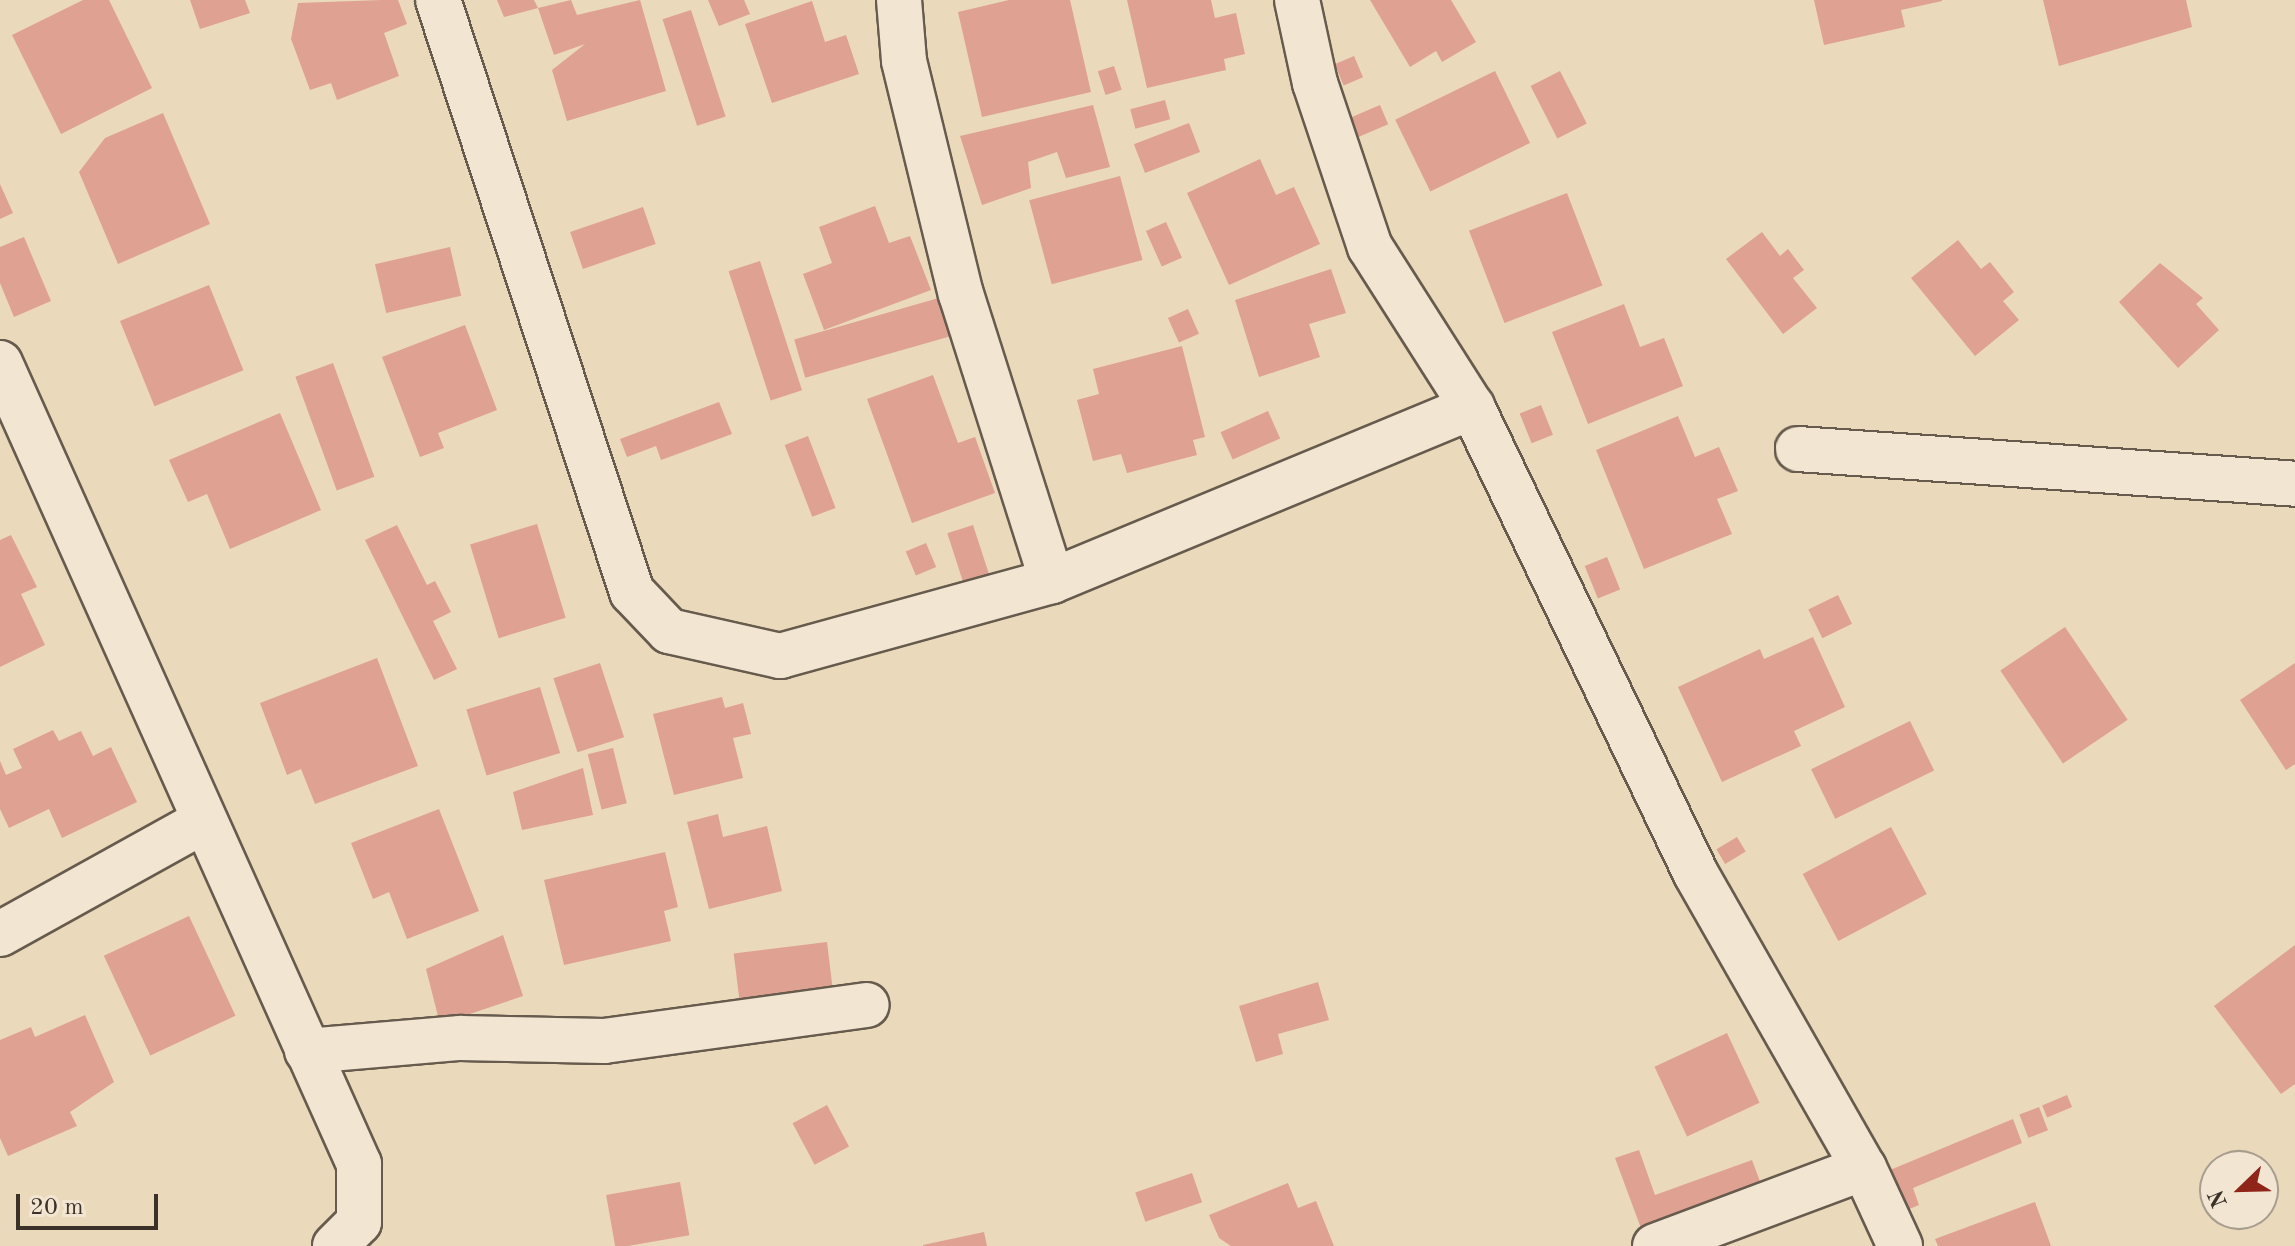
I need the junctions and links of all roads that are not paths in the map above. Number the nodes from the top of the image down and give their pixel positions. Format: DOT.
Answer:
graph roads {
  1 [pos="438,0"];
  2 [pos="899,0"];
  3 [pos="1297,0"];
  4 [pos="0,363"];
  5 [pos="1472,407"];
  6 [pos="9,419"];
  7 [pos="1798,449"];
  8 [pos="2295,484"];
  9 [pos="1052,581"];
  10 [pos="202,822"];
  11 [pos="0,934"];
  12 [pos="867,1005"];
  13 [pos="307,1051"];
  14 [pos="1864,1168"];
  15 [pos="335,1246"];
  16 [pos="1655,1246"];
  17 [pos="1900,1246"];
  1 -- 9 [label="street"];
  2 -- 9 [label="street"];
  3 -- 5 [label="street"];
  4 -- 6 [label="street"];
  5 -- 9 [label="street"];
  5 -- 14 [label="street"];
  6 -- 10 [label="street"];
  7 -- 8 [label="street"];
  10 -- 11 [label="street"];
  10 -- 13 [label="street"];
  12 -- 13 [label="street"];
  13 -- 15 [label="street"];
  14 -- 16 [label="street"];
  14 -- 17 [label="street"];
}
